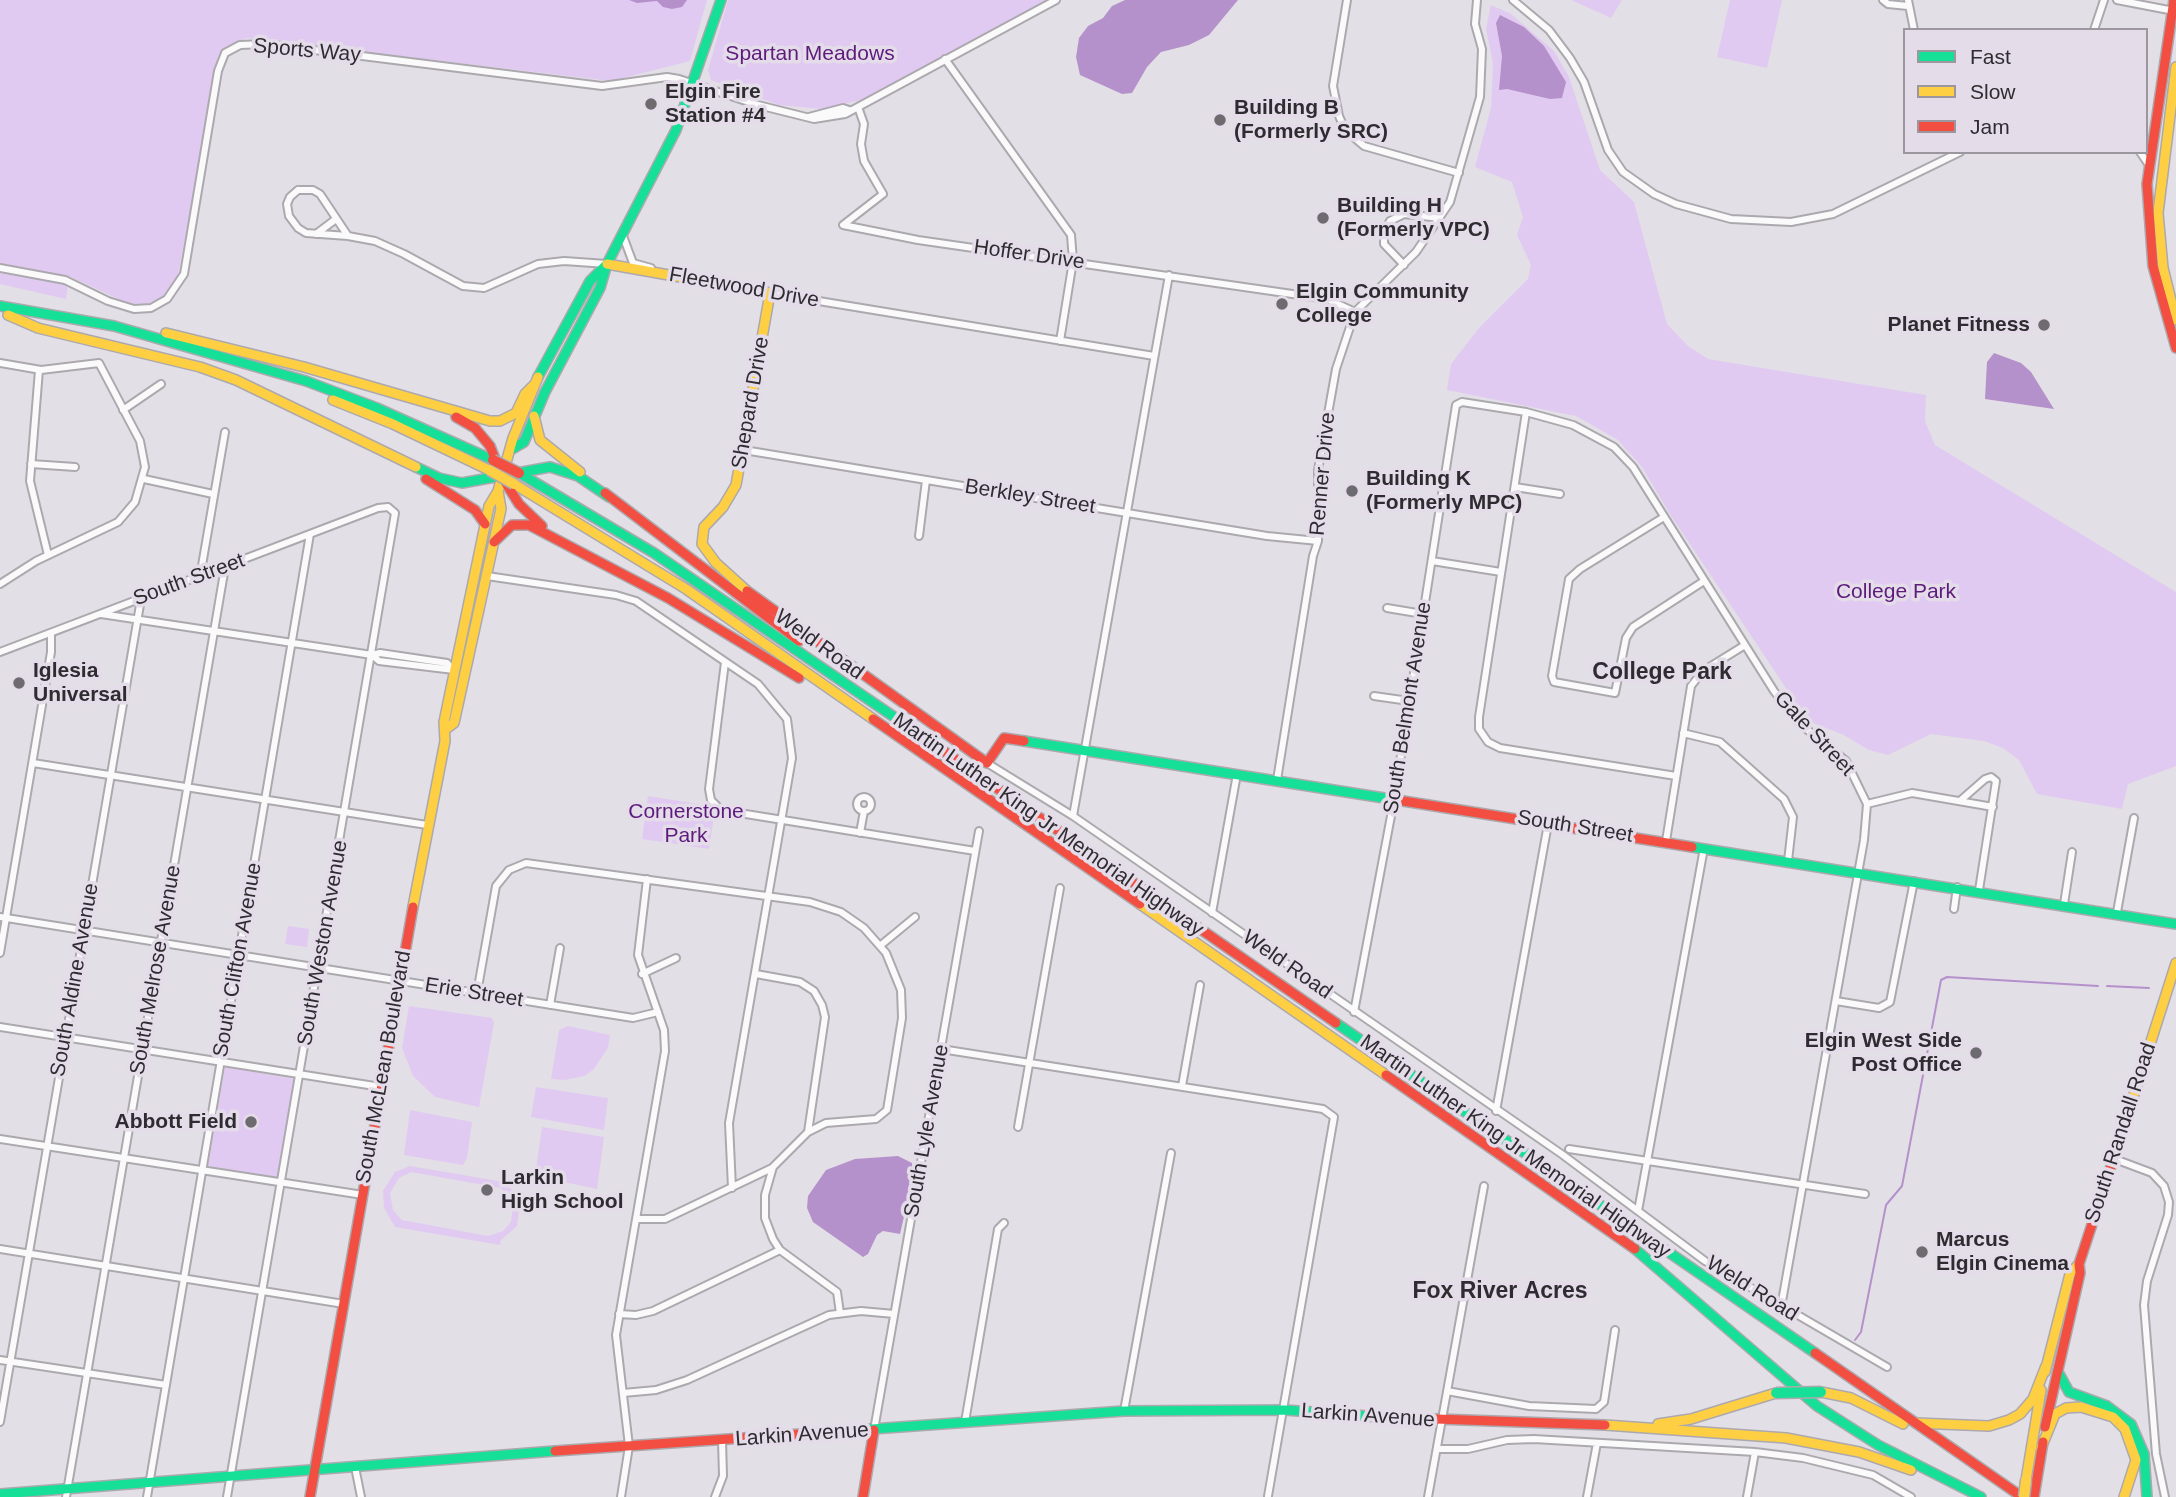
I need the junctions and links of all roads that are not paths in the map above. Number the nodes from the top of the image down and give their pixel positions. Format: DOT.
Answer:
graph roads {
  1 [pos="721,0"];
  2 [pos="1056,0"];
  3 [pos="1348,0"];
  4 [pos="1477,0"];
  5 [pos="1513,0"];
  6 [pos="1883,0"];
  7 [pos="2104,0"];
  8 [pos="2117,0"];
  9 [pos="1908,3"];
  10 [pos="2174,7"];
  11 [pos="1914,28"];
  12 [pos="2095,28"];
  13 [pos="945,59"];
  14 [pos="2176,67"];
  15 [pos="694,82"];
  16 [pos="858,107"];
  17 [pos="2150,129"];
  18 [pos="1956,154"];
  19 [pos="2141,154"];
  20 [pos="2149,165"];
  21 [pos="1459,173"];
  22 [pos="1440,218"];
  23 [pos="336,219"];
  24 [pos="316,234"];
  25 [pos="348,236"];
  26 [pos="623,236"];
  27 [pos="1073,261"];
  28 [pos="607,264"];
  29 [pos="1404,265"];
  30 [pos="0,268"];
  31 [pos="661,274"];
  32 [pos="1169,275"];
  33 [pos="769,293"];
  34 [pos="0,306"];
  35 [pos="1355,312"];
  36 [pos="4,315"];
  37 [pos="2176,320"];
  38 [pos="114,326"];
  39 [pos="1060,341"];
  40 [pos="2176,348"];
  41 [pos="1154,356"];
  42 [pos="0,363"];
  43 [pos="39,370"];
  44 [pos="161,384"];
  45 [pos="534,385"];
  46 [pos="1457,403"];
  47 [pos="437,407"];
  48 [pos="123,410"];
  49 [pos="1526,412"];
  50 [pos="534,416"];
  51 [pos="225,432"];
  52 [pos="512,449"];
  53 [pos="744,450"];
  54 [pos="388,455"];
  55 [pos="31,464"];
  56 [pos="75,467"];
  57 [pos="502,477"];
  58 [pos="516,478"];
  59 [pos="144,479"];
  60 [pos="926,480"];
  61 [pos="1515,487"];
  62 [pos="498,491"];
  63 [pos="213,494"];
  64 [pos="1560,494"];
  65 [pos="610,497"];
  66 [pos="378,508"];
  67 [pos="1126,513"];
  68 [pos="1664,517"];
  69 [pos="485,524"];
  70 [pos="310,534"];
  71 [pos="919,536"];
  72 [pos="1318,541"];
  73 [pos="494,542"];
  74 [pos="568,544"];
  75 [pos="702,544"];
  76 [pos="48,555"];
  77 [pos="1432,561"];
  78 [pos="225,567"];
  79 [pos="1501,572"];
  80 [pos="487,576"];
  81 [pos="200,577"];
  82 [pos="2,580"];
  83 [pos="1704,581"];
  84 [pos="141,599"];
  85 [pos="1387,608"];
  86 [pos="102,614"];
  87 [pos="1423,614"];
  88 [pos="137,619"];
  89 [pos="215,631"];
  90 [pos="51,634"];
  91 [pos="292,643"];
  92 [pos="1745,645"];
  93 [pos="0,652"];
  94 [pos="372,655"];
  95 [pos="725,662"];
  96 [pos="825,669"];
  97 [pos="454,670"];
  98 [pos="1374,696"];
  99 [pos="1409,701"];
  100 [pos="446,729"];
  101 [pos="1683,733"];
  102 [pos="900,740"];
  103 [pos="1084,750"];
  104 [pos="33,762"];
  105 [pos="987,762"];
  106 [pos="1237,773"];
  107 [pos="110,775"];
  108 [pos="1676,776"];
  109 [pos="1277,780"];
  110 [pos="188,787"];
  111 [pos="266,800"];
  112 [pos="1394,800"];
  113 [pos="1961,800"];
  114 [pos="1867,804"];
  115 [pos="1993,807"];
  116 [pos="864,811"];
  117 [pos="345,812"];
  118 [pos="1073,817"];
  119 [pos="2134,818"];
  120 [pos="782,821"];
  121 [pos="1548,823"];
  122 [pos="427,825"];
  123 [pos="979,831"];
  124 [pos="860,833"];
  125 [pos="1665,841"];
  126 [pos="1704,848"];
  127 [pos="975,851"];
  128 [pos="2072,852"];
  129 [pos="1788,861"];
  130 [pos="1859,872"];
  131 [pos="648,879"];
  132 [pos="1914,881"];
  133 [pos="1957,887"];
  134 [pos="1060,888"];
  135 [pos="1979,890"];
  136 [pos="769,897"];
  137 [pos="2064,904"];
  138 [pos="1954,909"];
  139 [pos="2118,912"];
  140 [pos="1212,913"];
  141 [pos="915,916"];
  142 [pos="3,918"];
  143 [pos="2176,924"];
  144 [pos="83,930"];
  145 [pos="160,943"];
  146 [pos="881,945"];
  147 [pos="560,948"];
  148 [pos="0,953"];
  149 [pos="239,955"];
  150 [pos="676,958"];
  151 [pos="2176,963"];
  152 [pos="319,968"];
  153 [pos="642,974"];
  154 [pos="756,974"];
  155 [pos="398,981"];
  156 [pos="1200,985"];
  157 [pos="477,993"];
  158 [pos="1836,1001"];
  159 [pos="550,1005"];
  160 [pos="658,1012"];
  161 [pos="1354,1012"];
  162 [pos="0,1027"];
  163 [pos="65,1037"];
  164 [pos="143,1049"];
  165 [pos="941,1049"];
  166 [pos="220,1061"];
  167 [pos="1029,1063"];
  168 [pos="301,1073"];
  169 [pos="1182,1086"];
  170 [pos="381,1087"];
  171 [pos="1496,1111"];
  172 [pos="1018,1127"];
  173 [pos="808,1132"];
  174 [pos="0,1139"];
  175 [pos="47,1145"];
  176 [pos="1569,1149"];
  177 [pos="1171,1153"];
  178 [pos="124,1157"];
  179 [pos="2112,1158"];
  180 [pos="1647,1161"];
  181 [pos="773,1167"];
  182 [pos="203,1169"];
  183 [pos="282,1182"];
  184 [pos="1802,1185"];
  185 [pos="1484,1186"];
  186 [pos="732,1188"];
  187 [pos="1865,1194"];
  188 [pos="363,1195"];
  189 [pos="1637,1211"];
  190 [pos="636,1219"];
  191 [pos="1004,1223"];
  192 [pos="0,1249"];
  193 [pos="780,1250"];
  194 [pos="27,1253"];
  195 [pos="2079,1264"];
  196 [pos="105,1265"];
  197 [pos="184,1278"];
  198 [pos="264,1290"];
  199 [pos="344,1304"];
  200 [pos="1781,1307"];
  201 [pos="840,1313"];
  202 [pos="619,1314"];
  203 [pos="894,1314"];
  204 [pos="1615,1330"];
  205 [pos="2059,1356"];
  206 [pos="0,1360"];
  207 [pos="11,1361"];
  208 [pos="2046,1366"];
  209 [pos="1886,1367"];
  210 [pos="87,1373"];
  211 [pos="166,1385"];
  212 [pos="1447,1391"];
  213 [pos="623,1393"];
  214 [pos="2046,1394"];
  215 [pos="2098,1402"];
  216 [pos="1285,1410"];
  217 [pos="1895,1410"];
  218 [pos="1124,1412"];
  219 [pos="1441,1421"];
  220 [pos="0,1422"];
  221 [pos="964,1422"];
  222 [pos="1916,1423"];
  223 [pos="1605,1425"];
  224 [pos="874,1430"];
  225 [pos="722,1440"];
  226 [pos="1597,1443"];
  227 [pos="629,1447"];
  228 [pos="1437,1448"];
  229 [pos="2041,1448"];
  230 [pos="1755,1452"];
  231 [pos="1970,1463"];
  232 [pos="355,1467"];
  233 [pos="315,1470"];
  234 [pos="230,1475"];
  235 [pos="2031,1481"];
  236 [pos="149,1483"];
  237 [pos="66,1493"];
  238 [pos="0,1494"];
  239 [pos="1907,1495"];
  240 [pos="1268,1496"];
  241 [pos="147,1497"];
  242 [pos="227,1497"];
  243 [pos="310,1497"];
  244 [pos="361,1497"];
  245 [pos="621,1497"];
  246 [pos="715,1497"];
  247 [pos="863,1497"];
  248 [pos="1428,1497"];
  249 [pos="1587,1497"];
  250 [pos="1747,1497"];
  251 [pos="1974,1497"];
  252 [pos="1981,1497"];
  253 [pos="2023,1497"];
  254 [pos="2033,1497"];
  255 [pos="2124,1497"];
  256 [pos="2147,1497"];
  257 [pos="2165,1497"];
  1 -- 15 [label="main road, South McLean Boulevard"];
  2 -- 13 [label="street, Sports Way"];
  3 -- 21 [label="street"];
  4 -- 21 [label="street, Renner Drive"];
  5 -- 18 [label="street"];
  6 -- 9 [label="street"];
  7 -- 12 [label="street"];
  8 -- 10 [label="street"];
  9 -- 11 [label="street"];
  10 -- 17 [label="main road"];
  13 -- 16 [label="street, Sports Way"];
  13 -- 27 [label="street"];
  14 -- 37 [label="main road"];
  15 -- 16 [label="street, Sports Way"];
  15 -- 26 [label="main road, South McLean Boulevard"];
  15 -- 30 [label="street, Sports Way"];
  16 -- 27 [label="street, Hoffer Drive"];
  17 -- 20 [label="main road"];
  19 -- 20 [label="street"];
  20 -- 40 [label="main road"];
  21 -- 22 [label="street, Renner Drive"];
  22 -- 29 [label="street, Renner Drive"];
  22 -- 29 [label="street"];
  23 -- 24 [label="street"];
  23 -- 24 [label="street"];
  23 -- 25 [label="street"];
  24 -- 25 [label="street, Fleetwood Drive"];
  25 -- 28 [label="street, Fleetwood Drive"];
  26 -- 28 [label="main road, South McLean Boulevard"];
  26 -- 31 [label="street"];
  27 -- 32 [label="street, Hoffer Drive"];
  27 -- 39 [label="street"];
  28 -- 31 [label="main road, Fleetwood Drive"];
  28 -- 45 [label="main road, South McLean Boulevard"];
  28 -- 50 [label="main road, South McLean Boulevard"];
  29 -- 35 [label="street, Renner Drive"];
  31 -- 33 [label="main road, Fleetwood Drive"];
  32 -- 35 [label="street, Hoffer Drive"];
  32 -- 41 [label="street"];
  33 -- 39 [label="street, Fleetwood Drive"];
  33 -- 53 [label="main road, Shepard Drive"];
  34 -- 38 [label="main road, Martin Luther King Jr Memorial Highway"];
  35 -- 72 [label="street, Renner Drive"];
  36 -- 54 [label="main road"];
  36 -- 58 [label="main road, Martin Luther King Jr Memorial Highway, bridge"];
  38 -- 47 [label="main road"];
  38 -- 58 [label="main road, Martin Luther King Jr Memorial Highway, bridge"];
  39 -- 41 [label="street, Fleetwood Drive"];
  41 -- 67 [label="street"];
  42 -- 43 [label="street"];
  43 -- 48 [label="street"];
  43 -- 55 [label="street"];
  44 -- 48 [label="street"];
  45 -- 47 [label="main road"];
  45 -- 52 [label="main road, South McLean Boulevard"];
  46 -- 49 [label="street, Gale Street"];
  46 -- 77 [label="street, South Belmont Avenue"];
  47 -- 57 [label="main road"];
  48 -- 59 [label="street"];
  49 -- 61 [label="street"];
  49 -- 68 [label="street, Gale Street"];
  50 -- 52 [label="main road, South McLean Boulevard"];
  50 -- 65 [label="main road"];
  51 -- 63 [label="street"];
  52 -- 57 [label="main road, South McLean Boulevard"];
  53 -- 60 [label="street, Berkley Street"];
  53 -- 75 [label="main road, Shepard Drive"];
  54 -- 57 [label="main road"];
  54 -- 69 [label="main road"];
  55 -- 56 [label="street"];
  55 -- 76 [label="street"];
  57 -- 62 [label="main road, South McLean Boulevard"];
  57 -- 65 [label="main road"];
  57 -- 74 [label="main road"];
  58 -- 96 [label="main road, Martin Luther King Jr Memorial Highway"];
  58 -- 102 [label="main road, Martin Luther King Jr Memorial Highway"];
  59 -- 63 [label="street"];
  59 -- 76 [label="street"];
  60 -- 67 [label="street, Berkley Street"];
  60 -- 71 [label="street"];
  61 -- 64 [label="street"];
  61 -- 79 [label="street"];
  62 -- 69 [label="main road, South McLean Boulevard"];
  62 -- 73 [label="main road, South McLean Boulevard"];
  63 -- 81 [label="street"];
  65 -- 96 [label="main road"];
  66 -- 70 [label="street, South Street"];
  66 -- 94 [label="street, South Weston Avenue"];
  67 -- 72 [label="street, Berkley Street"];
  67 -- 103 [label="street"];
  68 -- 83 [label="street, Gale Street"];
  68 -- 83 [label="street"];
  69 -- 97 [label="main road, South McLean Boulevard"];
  70 -- 78 [label="street, South Street"];
  70 -- 91 [label="street, South Clifton Avenue"];
  72 -- 109 [label="street, Renner Drive"];
  73 -- 74 [label="main road"];
  73 -- 80 [label="main road, South McLean Boulevard"];
  74 -- 102 [label="main road"];
  75 -- 105 [label="main road, Weld Road"];
  76 -- 82 [label="street"];
  77 -- 79 [label="street"];
  77 -- 87 [label="street, South Belmont Avenue"];
  78 -- 81 [label="street, South Street"];
  78 -- 89 [label="street, South Melrose Avenue"];
  79 -- 108 [label="street"];
  80 -- 95 [label="street"];
  80 -- 100 [label="main road, South McLean Boulevard"];
  81 -- 84 [label="street, South Street"];
  83 -- 92 [label="street, Gale Street"];
  84 -- 86 [label="street, South Street"];
  84 -- 88 [label="street, South Aldine Avenue"];
  85 -- 87 [label="street"];
  86 -- 88 [label="street"];
  86 -- 90 [label="street, South Street"];
  87 -- 99 [label="street, South Belmont Avenue"];
  88 -- 89 [label="street"];
  88 -- 107 [label="street, South Aldine Avenue"];
  89 -- 91 [label="street"];
  89 -- 110 [label="street, South Melrose Avenue"];
  90 -- 93 [label="street, South Street"];
  90 -- 104 [label="street"];
  91 -- 94 [label="street"];
  91 -- 111 [label="street, South Clifton Avenue"];
  92 -- 101 [label="street"];
  92 -- 114 [label="street, Gale Street"];
  94 -- 97 [label="street"];
  94 -- 117 [label="street, South Weston Avenue"];
  95 -- 120 [label="street"];
  95 -- 120 [label="street"];
  96 -- 217 [label="main road, Martin Luther King Jr Memorial Highway"];
  97 -- 100 [label="main road, South McLean Boulevard"];
  98 -- 99 [label="street"];
  99 -- 112 [label="street, South Belmont Avenue"];
  100 -- 122 [label="main road, South McLean Boulevard"];
  101 -- 108 [label="street"];
  101 -- 129 [label="street"];
  102 -- 252 [label="main road, Martin Luther King Jr Memorial Highway"];
  103 -- 105 [label="main road, South Street"];
  103 -- 106 [label="main road, South Street"];
  103 -- 118 [label="street"];
  104 -- 107 [label="street"];
  104 -- 142 [label="street"];
  105 -- 118 [label="street, Weld Road"];
  106 -- 109 [label="main road, South Street"];
  106 -- 140 [label="street"];
  107 -- 110 [label="street"];
  107 -- 144 [label="street, South Aldine Avenue"];
  108 -- 125 [label="street"];
  109 -- 112 [label="main road, South Street"];
  110 -- 111 [label="street"];
  110 -- 145 [label="street, South Melrose Avenue"];
  111 -- 117 [label="street"];
  111 -- 149 [label="street, South Clifton Avenue"];
  112 -- 121 [label="main road, South Street"];
  112 -- 161 [label="street, South Belmont Avenue"];
  113 -- 114 [label="street"];
  113 -- 115 [label="street"];
  113 -- 115 [label="street"];
  114 -- 130 [label="street"];
  115 -- 135 [label="street"];
  116 -- 124 [label="street"];
  117 -- 122 [label="street"];
  117 -- 152 [label="street, South Weston Avenue"];
  118 -- 140 [label="street, Weld Road"];
  119 -- 139 [label="street"];
  120 -- 124 [label="street"];
  120 -- 136 [label="street"];
  121 -- 125 [label="main road, South Street"];
  121 -- 171 [label="street"];
  122 -- 155 [label="main road, South McLean Boulevard"];
  123 -- 127 [label="street, South Lyle Avenue"];
  124 -- 127 [label="street"];
  125 -- 126 [label="main road, South Street"];
  126 -- 129 [label="main road, South Street"];
  126 -- 180 [label="street"];
  127 -- 165 [label="street, South Lyle Avenue"];
  128 -- 137 [label="street"];
  129 -- 130 [label="main road, South Street"];
  130 -- 132 [label="main road, South Street"];
  130 -- 158 [label="street"];
  131 -- 136 [label="street"];
  131 -- 153 [label="street"];
  131 -- 157 [label="street"];
  132 -- 133 [label="main road, South Street"];
  132 -- 158 [label="street"];
  133 -- 135 [label="main road, South Street"];
  133 -- 138 [label="street"];
  134 -- 167 [label="street"];
  135 -- 137 [label="main road, South Street"];
  136 -- 146 [label="street"];
  136 -- 154 [label="street"];
  137 -- 139 [label="main road, South Street"];
  139 -- 143 [label="main road, South Street"];
  140 -- 161 [label="street, Weld Road"];
  141 -- 146 [label="street"];
  142 -- 144 [label="street, Erie Street"];
  142 -- 148 [label="street"];
  144 -- 145 [label="street, Erie Street"];
  144 -- 163 [label="street, South Aldine Avenue"];
  145 -- 149 [label="street, Erie Street"];
  145 -- 164 [label="street, South Melrose Avenue"];
  146 -- 173 [label="street"];
  147 -- 159 [label="street"];
  149 -- 152 [label="street, Erie Street"];
  149 -- 166 [label="street, South Clifton Avenue"];
  150 -- 153 [label="street"];
  151 -- 179 [label="main road, South Randall Road"];
  152 -- 155 [label="street, Erie Street"];
  152 -- 168 [label="street, South Weston Avenue"];
  153 -- 160 [label="street"];
  154 -- 173 [label="street"];
  154 -- 186 [label="street"];
  155 -- 157 [label="street, Erie Street"];
  155 -- 170 [label="main road, South McLean Boulevard"];
  156 -- 169 [label="street"];
  157 -- 159 [label="street, Erie Street"];
  158 -- 184 [label="street"];
  159 -- 160 [label="street, Erie Street"];
  160 -- 190 [label="street"];
  161 -- 171 [label="street, Weld Road"];
  162 -- 163 [label="street"];
  163 -- 164 [label="street"];
  163 -- 175 [label="street, South Aldine Avenue"];
  164 -- 166 [label="street"];
  164 -- 178 [label="street, South Melrose Avenue"];
  165 -- 167 [label="street"];
  165 -- 203 [label="street, South Lyle Avenue"];
  166 -- 168 [label="street"];
  166 -- 182 [label="street, South Clifton Avenue"];
  167 -- 169 [label="street"];
  167 -- 172 [label="street"];
  168 -- 170 [label="street"];
  168 -- 183 [label="street, South Weston Avenue"];
  169 -- 216 [label="street"];
  170 -- 188 [label="main road, South McLean Boulevard"];
  171 -- 189 [label="street, Weld Road"];
  173 -- 181 [label="street"];
  174 -- 175 [label="street"];
  175 -- 178 [label="street"];
  175 -- 194 [label="street, South Aldine Avenue"];
  176 -- 180 [label="street"];
  177 -- 218 [label="street"];
  178 -- 182 [label="street"];
  178 -- 196 [label="street, South Melrose Avenue"];
  179 -- 195 [label="main road, South Randall Road"];
  179 -- 257 [label="street"];
  180 -- 184 [label="street"];
  180 -- 189 [label="street"];
  181 -- 186 [label="street"];
  181 -- 193 [label="street"];
  182 -- 183 [label="street"];
  182 -- 197 [label="street, South Clifton Avenue"];
  183 -- 188 [label="street"];
  183 -- 198 [label="street, South Weston Avenue"];
  184 -- 187 [label="street"];
  184 -- 200 [label="street"];
  185 -- 212 [label="street"];
  186 -- 190 [label="street"];
  188 -- 199 [label="main road, South McLean Boulevard"];
  189 -- 200 [label="street, Weld Road"];
  190 -- 202 [label="street"];
  191 -- 221 [label="street"];
  192 -- 194 [label="street"];
  193 -- 201 [label="street"];
  193 -- 202 [label="street"];
  194 -- 196 [label="street"];
  194 -- 207 [label="street, South Aldine Avenue"];
  195 -- 205 [label="main road, South Randall Road"];
  195 -- 208 [label="main road, South Randall Road"];
  196 -- 197 [label="street"];
  196 -- 210 [label="street, South Melrose Avenue"];
  197 -- 198 [label="street"];
  197 -- 211 [label="street, South Clifton Avenue"];
  198 -- 199 [label="street"];
  198 -- 234 [label="street, South Weston Avenue"];
  199 -- 233 [label="main road, South McLean Boulevard"];
  200 -- 209 [label="street, Weld Road"];
  201 -- 203 [label="street"];
  201 -- 213 [label="street"];
  202 -- 213 [label="street"];
  203 -- 224 [label="street, South Lyle Avenue"];
  204 -- 212 [label="street"];
  205 -- 214 [label="main road, South Randall Road"];
  205 -- 215 [label="main road"];
  206 -- 207 [label="street"];
  207 -- 210 [label="street"];
  207 -- 220 [label="street, South Aldine Avenue"];
  208 -- 214 [label="main road, South Randall Road"];
  208 -- 222 [label="main road"];
  210 -- 211 [label="street"];
  210 -- 237 [label="street, South Melrose Avenue"];
  211 -- 236 [label="street, South Clifton Avenue"];
  212 -- 219 [label="street"];
  213 -- 227 [label="street"];
  214 -- 215 [label="main road"];
  214 -- 229 [label="main road, South Randall Road"];
  214 -- 235 [label="main road, South Randall Road"];
  215 -- 256 [label="main road"];
  216 -- 218 [label="main road, Larkin Avenue"];
  216 -- 219 [label="main road, Larkin Avenue"];
  216 -- 240 [label="street"];
  217 -- 222 [label="main road"];
  217 -- 231 [label="main road, Martin Luther King Jr Memorial Highway"];
  218 -- 221 [label="main road, Larkin Avenue"];
  219 -- 223 [label="main road, Larkin Avenue"];
  219 -- 228 [label="street"];
  221 -- 224 [label="main road, Larkin Avenue"];
  222 -- 254 [label="main road"];
  223 -- 231 [label="main road, bridge"];
  223 -- 251 [label="main road"];
  224 -- 225 [label="main road, Larkin Avenue"];
  224 -- 247 [label="main road"];
  225 -- 227 [label="main road, Larkin Avenue"];
  225 -- 246 [label="street"];
  226 -- 228 [label="street"];
  226 -- 230 [label="street"];
  226 -- 249 [label="street"];
  227 -- 232 [label="main road, Larkin Avenue"];
  227 -- 245 [label="street"];
  228 -- 248 [label="street"];
  229 -- 235 [label="main road, South Randall Road"];
  229 -- 255 [label="main road"];
  230 -- 239 [label="street"];
  230 -- 250 [label="street"];
  231 -- 253 [label="main road, Martin Luther King Jr Memorial Highway"];
  232 -- 233 [label="main road, Larkin Avenue"];
  232 -- 244 [label="street"];
  233 -- 234 [label="main road, Larkin Avenue"];
  233 -- 243 [label="main road, South McLean Boulevard"];
  234 -- 236 [label="main road, Larkin Avenue"];
  234 -- 242 [label="street, South Weston Avenue"];
  235 -- 253 [label="main road, South Randall Road, bridge"];
  235 -- 254 [label="main road, South Randall Road"];
  236 -- 237 [label="main road, Larkin Avenue"];
  236 -- 241 [label="street, South Clifton Avenue"];
  237 -- 238 [label="main road, Larkin Avenue"];
}
